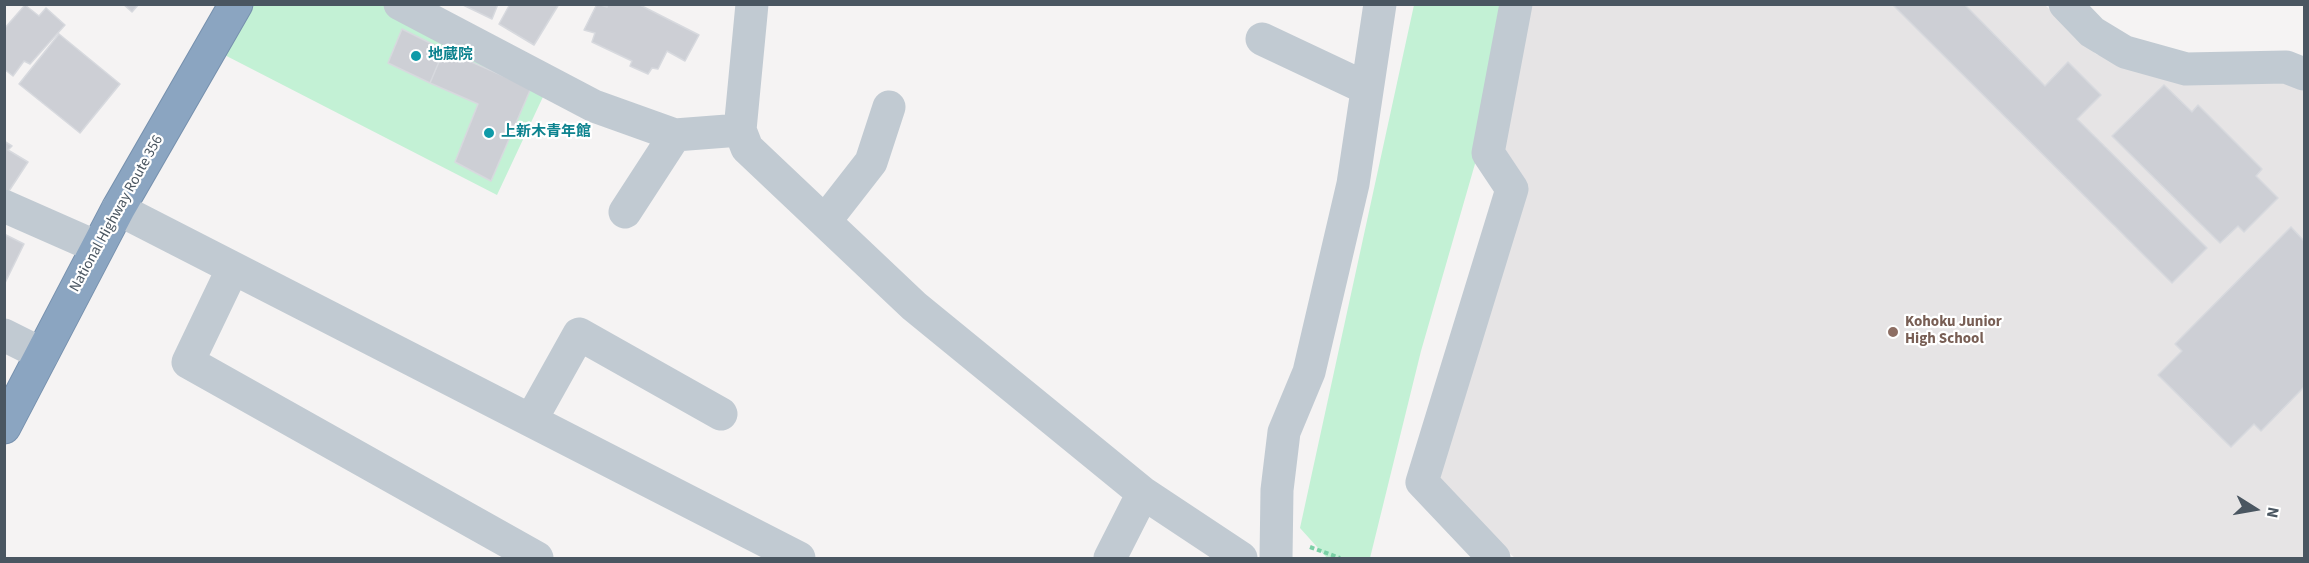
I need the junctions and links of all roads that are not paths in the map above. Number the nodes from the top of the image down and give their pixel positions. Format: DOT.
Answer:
graph roads {
  1 [pos="236,4"];
  2 [pos="400,4"];
  3 [pos="752,4"];
  4 [pos="1380,4"];
  5 [pos="1516,4"];
  6 [pos="2065,4"];
  7 [pos="1262,39"];
  8 [pos="2304,74"];
  9 [pos="1366,88"];
  10 [pos="889,107"];
  11 [pos="740,129"];
  12 [pos="675,135"];
  13 [pos="4,206"];
  14 [pos="118,209"];
  15 [pos="625,212"];
  16 [pos="825,221"];
  17 [pos="98,248"];
  18 [pos="232,268"];
  19 [pos="4,335"];
  20 [pos="42,354"];
  21 [pos="721,414"];
  22 [pos="531,420"];
  23 [pos="4,427"];
  24 [pos="1143,493"];
  25 [pos="756,549"];
  26 [pos="537,558"];
  27 [pos="799,558"];
  28 [pos="1110,558"];
  29 [pos="1241,558"];
  30 [pos="1276,558"];
  31 [pos="1494,558"];
  1 -- 14 [label="highway, National Highway Route 356"];
  2 -- 12 [label="street"];
  3 -- 11 [label="street"];
  4 -- 9 [label="street"];
  5 -- 31 [label="street"];
  6 -- 8 [label="street"];
  7 -- 9 [label="street"];
  9 -- 30 [label="street"];
  10 -- 16 [label="street"];
  11 -- 12 [label="street"];
  11 -- 16 [label="street"];
  12 -- 15 [label="street"];
  13 -- 17 [label="street"];
  14 -- 17 [label="highway, National Highway Route 356"];
  14 -- 18 [label="street"];
  16 -- 24 [label="street"];
  17 -- 20 [label="highway, National Highway Route 356"];
  18 -- 22 [label="street"];
  18 -- 26 [label="street"];
  19 -- 20 [label="street"];
  20 -- 23 [label="highway, National Highway Route 356"];
  21 -- 22 [label="street"];
  22 -- 25 [label="street"];
  24 -- 28 [label="street"];
  24 -- 29 [label="street"];
  25 -- 27 [label="street"];
}
